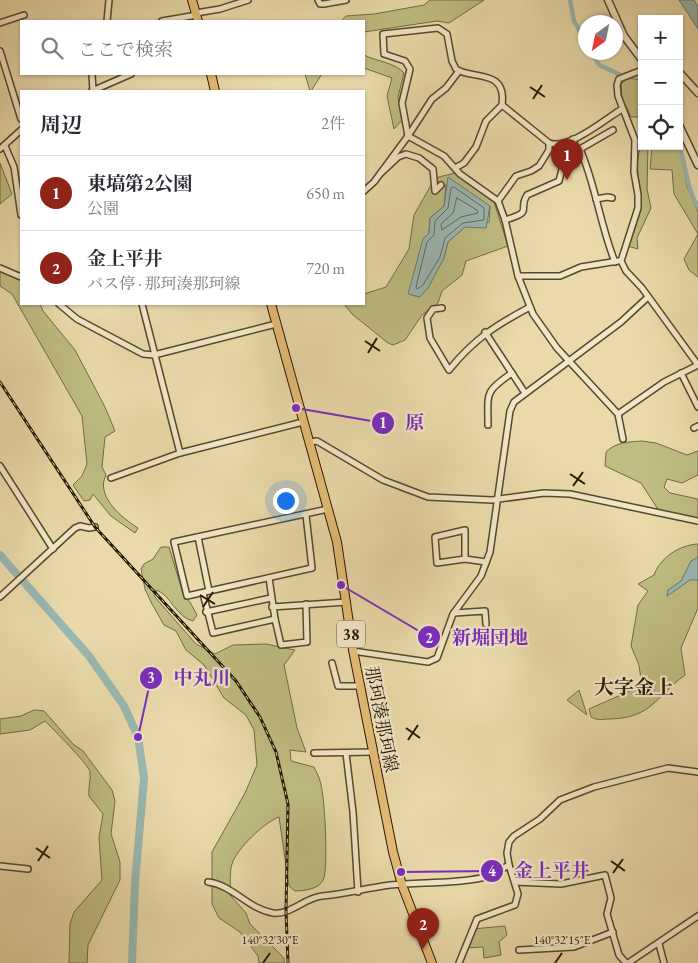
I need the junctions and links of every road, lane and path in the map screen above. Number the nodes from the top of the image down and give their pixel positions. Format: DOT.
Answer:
graph roads {
  1 [pos="109,0"];
  2 [pos="192,0"];
  3 [pos="248,0"];
  4 [pos="318,0"];
  5 [pos="346,0"];
  6 [pos="608,0"];
  7 [pos="24,15"];
  8 [pos="197,16"];
  9 [pos="107,20"];
  10 [pos="169,20"];
  11 [pos="0,23"];
  12 [pos="0,51"];
  13 [pos="638,55"];
  14 [pos="459,71"];
  15 [pos="638,72"];
  16 [pos="92,75"];
  17 [pos="129,75"];
  18 [pos="211,75"];
  19 [pos="683,76"];
  20 [pos="93,90"];
  21 [pos="95,90"];
  22 [pos="215,90"];
  23 [pos="698,93"];
  24 [pos="502,105"];
  25 [pos="622,109"];
  26 [pos="20,116"];
  27 [pos="613,130"];
  28 [pos="20,131"];
  29 [pos="683,133"];
  30 [pos="408,136"];
  31 [pos="573,139"];
  32 [pos="549,143"];
  33 [pos="2,147"];
  34 [pos="578,149"];
  35 [pos="698,165"];
  36 [pos="455,168"];
  37 [pos="378,174"];
  38 [pos="441,185"];
  39 [pos="365,190"];
  40 [pos="612,198"];
  41 [pos="596,199"];
  42 [pos="498,201"];
  43 [pos="20,208"];
  44 [pos="505,220"];
  45 [pos="618,261"];
  46 [pos="0,268"];
  47 [pos="518,276"];
  48 [pos="20,277"];
  49 [pos="648,297"];
  50 [pos="60,305"];
  51 [pos="142,305"];
  52 [pos="271,305"];
  53 [pos="530,307"];
  54 [pos="442,308"];
  55 [pos="276,324"];
  56 [pos="485,332"];
  57 [pos="154,354"];
  58 [pos="570,360"];
  59 [pos="698,365"];
  60 [pos="512,373"];
  61 [pos="681,373"];
  62 [pos="525,393"];
  63 [pos="698,407"];
  64 [pos="618,414"];
  65 [pos="303,422"];
  66 [pos="488,425"];
  67 [pos="623,439"];
  68 [pos="309,442"];
  69 [pos="180,454"];
  70 [pos="0,466"];
  71 [pos="110,478"];
  72 [pos="499,499"];
  73 [pos="328,509"];
  74 [pos="306,515"];
  75 [pos="698,521"];
  76 [pos="95,527"];
  77 [pos="198,537"];
  78 [pos="53,549"];
  79 [pos="465,559"];
  80 [pos="486,562"];
  81 [pos="268,578"];
  82 [pos="206,592"];
  83 [pos="0,597"];
  84 [pos="271,598"];
  85 [pos="347,602"];
  86 [pos="306,604"];
  87 [pos="272,607"];
  88 [pos="206,612"];
  89 [pos="454,613"];
  90 [pos="275,619"];
  91 [pos="486,624"];
  92 [pos="353,651"];
  93 [pos="332,663"];
  94 [pos="360,686"];
  95 [pos="374,752"];
  96 [pos="314,753"];
  97 [pos="346,753"];
  98 [pos="698,772"];
  99 [pos="509,865"];
  100 [pos="0,866"];
  101 [pos="28,869"];
  102 [pos="208,882"];
  103 [pos="515,882"];
  104 [pos="402,885"];
  105 [pos="358,892"];
  106 [pos="698,916"];
  107 [pos="613,932"];
  108 [pos="659,944"];
  109 [pos="519,950"];
  110 [pos="634,961"];
  111 [pos="432,963"];
  112 [pos="459,963"];
  113 [pos="627,963"];
  114 [pos="664,963"];
  1 -- 9 [label="street"];
  2 -- 8 [label="main road"];
  3 -- 8 [label="street"];
  4 -- 5 [label="street"];
  6 -- 13 [label="street"];
  7 -- 11 [label="street"];
  8 -- 10 [label="street"];
  12 -- 26 [label="street"];
  14 -- 24 [label="street"];
  14 -- 30 [label="street"];
  14 -- 30 [label="street"];
  15 -- 25 [label="street"];
  16 -- 20 [label="street"];
  17 -- 21 [label="street"];
  18 -- 22 [label="main road"];
  19 -- 23 [label="street"];
  24 -- 32 [label="street"];
  24 -- 36 [label="street"];
  25 -- 31 [label="street"];
  25 -- 45 [label="street"];
  27 -- 34 [label="street"];
  28 -- 33 [label="street"];
  29 -- 35 [label="street"];
  30 -- 36 [label="street"];
  30 -- 37 [label="street"];
  31 -- 32 [label="street"];
  31 -- 34 [label="street"];
  32 -- 42 [label="street"];
  33 -- 43 [label="street"];
  34 -- 41 [label="street"];
  34 -- 44 [label="street"];
  36 -- 42 [label="street"];
  37 -- 38 [label="street"];
  37 -- 39 [label="street"];
  40 -- 41 [label="street"];
  41 -- 45 [label="street"];
  42 -- 44 [label="street"];
  44 -- 47 [label="street"];
  45 -- 47 [label="street"];
  45 -- 49 [label="street"];
  46 -- 48 [label="street"];
  47 -- 53 [label="street"];
  49 -- 58 [label="street"];
  49 -- 59 [label="street"];
  50 -- 57 [label="street"];
  51 -- 57 [label="street"];
  52 -- 55 [label="main road, 那珂湊那珂線 / 38"];
  53 -- 56 [label="street"];
  53 -- 58 [label="street"];
  54 -- 56 [label="street"];
  55 -- 57 [label="street"];
  55 -- 65 [label="main road, 那珂湊那珂線 / 38"];
  56 -- 60 [label="street"];
  57 -- 69 [label="street"];
  58 -- 62 [label="street"];
  58 -- 64 [label="street"];
  59 -- 61 [label="street"];
  60 -- 62 [label="street"];
  60 -- 66 [label="street"];
  61 -- 63 [label="street"];
  61 -- 64 [label="street"];
  62 -- 72 [label="street"];
  64 -- 67 [label="street"];
  65 -- 68 [label="main road, 那珂湊那珂線 / 38"];
  65 -- 69 [label="street"];
  68 -- 72 [label="street"];
  68 -- 73 [label="main road, 那珂湊那珂線 / 38"];
  69 -- 71 [label="street"];
  70 -- 78 [label="street"];
  72 -- 75 [label="street"];
  72 -- 80 [label="street"];
  73 -- 74 [label="street"];
  73 -- 85 [label="main road, 那珂湊那珂線 / 38"];
  74 -- 77 [label="street"];
  74 -- 81 [label="street"];
  76 -- 78 [label="street"];
  77 -- 82 [label="street"];
  77 -- 82 [label="street"];
  78 -- 83 [label="street"];
  79 -- 79 [label="street"];
  79 -- 80 [label="street"];
  80 -- 89 [label="street"];
  81 -- 82 [label="street"];
  81 -- 84 [label="street"];
  82 -- 88 [label="street"];
  84 -- 87 [label="street"];
  84 -- 88 [label="street"];
  85 -- 86 [label="street"];
  85 -- 92 [label="main road, 那珂湊那珂線 / 38"];
  86 -- 87 [label="street"];
  86 -- 90 [label="street"];
  87 -- 90 [label="street"];
  88 -- 90 [label="street"];
  89 -- 91 [label="street"];
  89 -- 92 [label="street"];
  92 -- 94 [label="main road, 那珂湊那珂線 / 38"];
  93 -- 94 [label="street"];
  94 -- 95 [label="main road, 那珂湊那珂線 / 38"];
  95 -- 97 [label="street"];
  95 -- 104 [label="main road, 那珂湊那珂線 / 38"];
  96 -- 97 [label="street"];
  97 -- 105 [label="street"];
  98 -- 99 [label="street"];
  99 -- 103 [label="street"];
  99 -- 104 [label="street"];
  100 -- 101 [label="street"];
  102 -- 105 [label="street"];
  103 -- 107 [label="street"];
  103 -- 112 [label="street"];
  104 -- 105 [label="street"];
  104 -- 111 [label="main road, 那珂湊那珂線 / 38"];
  106 -- 108 [label="street"];
  107 -- 109 [label="street"];
  107 -- 113 [label="street"];
  108 -- 110 [label="street"];
  108 -- 114 [label="street"];
  110 -- 113 [label="street"];
}
